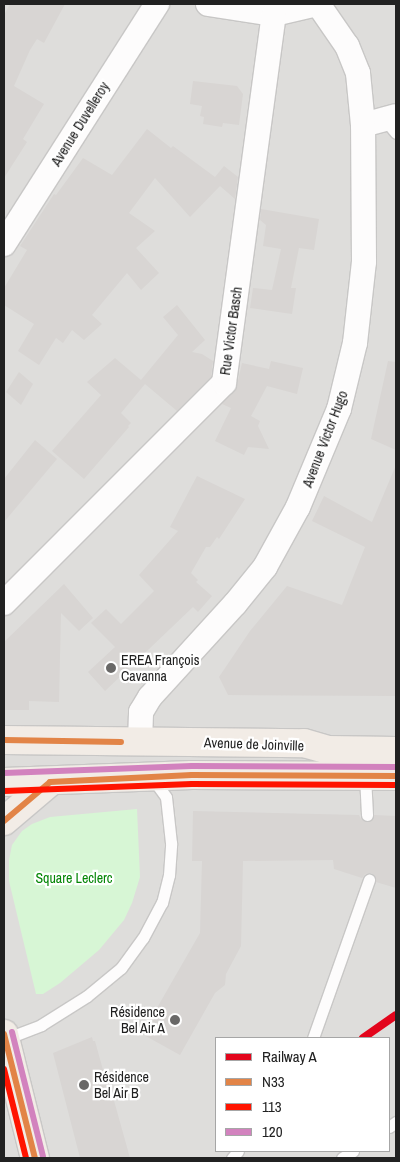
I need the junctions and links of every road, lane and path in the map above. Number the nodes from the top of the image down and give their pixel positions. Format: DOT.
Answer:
graph roads {
  1 [pos="157,4"];
  2 [pos="208,4"];
  3 [pos="317,4"];
  4 [pos="274,14"];
  5 [pos="385,124"];
  6 [pos="4,244"];
  7 [pos="4,603"];
  8 [pos="4,740"];
  9 [pos="140,742"];
  10 [pos="396,751"];
  11 [pos="365,776"];
  12 [pos="396,776"];
  13 [pos="151,777"];
  14 [pos="4,782"];
  15 [pos="50,782"];
  16 [pos="367,815"];
  17 [pos="4,821"];
  18 [pos="369,880"];
  19 [pos="4,1036"];
  20 [pos="314,1037"];
  21 [pos="35,1158"];
  1 -- 6 [label="street, Avenue Duvelleroy"];
  2 -- 4 [label="street"];
  3 -- 4 [label="street"];
  3 -- 5 [label="street, Avenue Victor Hugo"];
  4 -- 7 [label="street, Rue Victor Basch"];
  5 -- 9 [label="street, Avenue Victor Hugo"];
  8 -- 9 [label="main road, Avenue de Joinville"];
  9 -- 10 [label="main road, Avenue de Joinville"];
  9 -- 13 [label="main road"];
  11 -- 12 [label="main road"];
  11 -- 13 [label="main road"];
  11 -- 16 [label="lane"];
  13 -- 15 [label="main road"];
  13 -- 19 [label="lane"];
  14 -- 15 [label="main road"];
  15 -- 17 [label="main road"];
  18 -- 20 [label="lane"];
  19 -- 21 [label="main road"];
}
